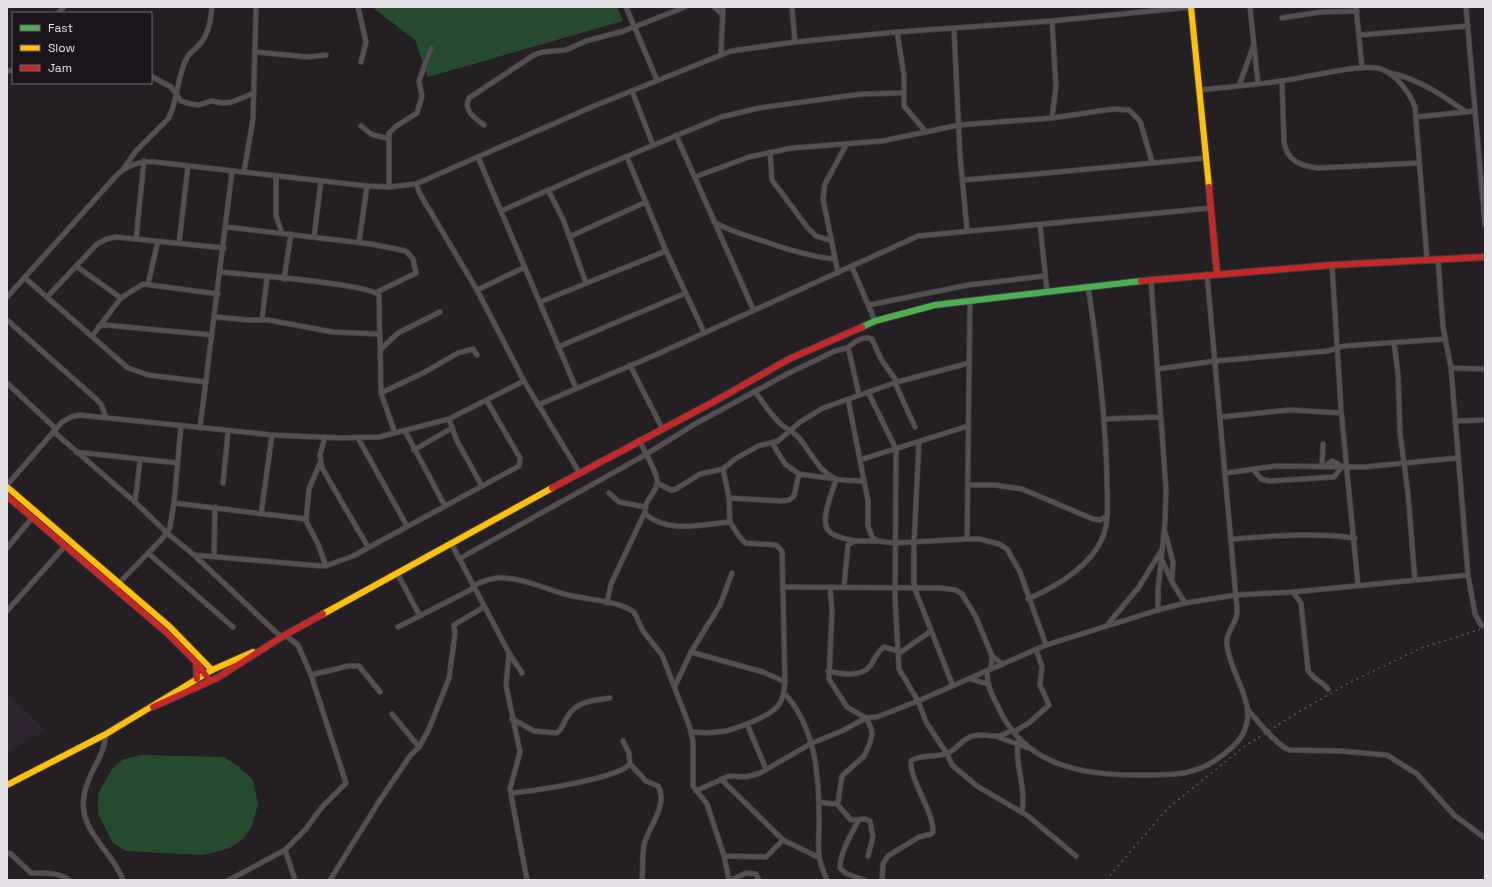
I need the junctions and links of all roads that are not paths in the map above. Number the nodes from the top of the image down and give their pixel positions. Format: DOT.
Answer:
graph roads {
  1 [pos="212,7"];
  2 [pos="256,7"];
  3 [pos="358,7"];
  4 [pos="626,7"];
  5 [pos="685,7"];
  6 [pos="714,7"];
  7 [pos="723,7"];
  8 [pos="792,7"];
  9 [pos="1192,7"];
  10 [pos="1250,7"];
  11 [pos="1466,7"];
  12 [pos="1357,9"];
  13 [pos="723,15"];
  14 [pos="1282,18"];
  15 [pos="1052,21"];
  16 [pos="1468,26"];
  17 [pos="635,27"];
  18 [pos="954,29"];
  19 [pos="897,32"];
  20 [pos="1360,35"];
  21 [pos="795,42"];
  22 [pos="1254,43"];
  23 [pos="431,48"];
  24 [pos="255,52"];
  25 [pos="721,54"];
  26 [pos="326,56"];
  27 [pos="361,62"];
  28 [pos="1362,68"];
  29 [pos="1389,73"];
  30 [pos="152,77"];
  31 [pos="657,80"];
  32 [pos="1282,81"];
  33 [pos="1258,84"];
  34 [pos="1239,86"];
  35 [pos="1199,90"];
  36 [pos="632,91"];
  37 [pos="254,93"];
  38 [pos="903,93"];
  39 [pos="176,96"];
  40 [pos="1475,111"];
  41 [pos="1466,112"];
  42 [pos="1416,117"];
  43 [pos="1052,118"];
  44 [pos="484,125"];
  45 [pos="958,125"];
  46 [pos="361,126"];
  47 [pos="926,132"];
  48 [pos="676,135"];
  49 [pos="389,139"];
  50 [pos="653,145"];
  51 [pos="846,145"];
  52 [pos="770,152"];
  53 [pos="478,157"];
  54 [pos="627,157"];
  55 [pos="1206,158"];
  56 [pos="144,161"];
  57 [pos="1152,162"];
  58 [pos="1419,164"];
  59 [pos="188,166"];
  60 [pos="124,168"];
  61 [pos="232,172"];
  62 [pos="244,172"];
  63 [pos="276,177"];
  64 [pos="695,177"];
  65 [pos="962,180"];
  66 [pos="321,181"];
  67 [pos="416,184"];
  68 [pos="367,186"];
  69 [pos="389,187"];
  70 [pos="548,190"];
  71 [pos="646,202"];
  72 [pos="1211,208"];
  73 [pos="501,211"];
  74 [pos="714,222"];
  75 [pos="1040,224"];
  76 [pos="1485,225"];
  77 [pos="226,227"];
  78 [pos="967,230"];
  79 [pos="282,233"];
  80 [pos="291,234"];
  81 [pos="571,236"];
  82 [pos="314,237"];
  83 [pos="136,239"];
  84 [pos="158,241"];
  85 [pos="832,241"];
  86 [pos="359,242"];
  87 [pos="179,243"];
  88 [pos="224,248"];
  89 [pos="666,251"];
  90 [pos="1485,257"];
  91 [pos="835,259"];
  92 [pos="1427,259"];
  93 [pos="1438,259"];
  94 [pos="76,266"];
  95 [pos="1332,266"];
  96 [pos="852,267"];
  97 [pos="524,268"];
  98 [pos="221,272"];
  99 [pos="838,273"];
  100 [pos="1206,274"];
  101 [pos="1217,274"];
  102 [pos="1045,276"];
  103 [pos="267,277"];
  104 [pos="25,278"];
  105 [pos="284,279"];
  106 [pos="1151,280"];
  107 [pos="586,283"];
  108 [pos="148,284"];
  109 [pos="1088,286"];
  110 [pos="477,290"];
  111 [pos="1047,291"];
  112 [pos="376,292"];
  113 [pos="686,293"];
  114 [pos="218,294"];
  115 [pos="7,297"];
  116 [pos="47,297"];
  117 [pos="121,298"];
  118 [pos="970,300"];
  119 [pos="540,302"];
  120 [pos="869,305"];
  121 [pos="753,309"];
  122 [pos="440,312"];
  123 [pos="215,317"];
  124 [pos="7,320"];
  125 [pos="262,320"];
  126 [pos="875,321"];
  127 [pos="99,326"];
  128 [pos="704,332"];
  129 [pos="379,334"];
  130 [pos="212,335"];
  131 [pos="92,336"];
  132 [pos="1445,339"];
  133 [pos="1394,343"];
  134 [pos="558,347"];
  135 [pos="1337,347"];
  136 [pos="847,348"];
  137 [pos="380,350"];
  138 [pos="477,355"];
  139 [pos="1215,361"];
  140 [pos="969,363"];
  141 [pos="630,365"];
  142 [pos="1451,368"];
  143 [pos="1158,369"];
  144 [pos="1485,369"];
  145 [pos="524,381"];
  146 [pos="206,382"];
  147 [pos="896,383"];
  148 [pos="7,384"];
  149 [pos="576,388"];
  150 [pos="755,391"];
  151 [pos="868,392"];
  152 [pos="382,393"];
  153 [pos="859,394"];
  154 [pos="848,399"];
  155 [pos="486,401"];
  156 [pos="538,404"];
  157 [pos="1341,413"];
  158 [pos="1160,417"];
  159 [pos="1221,417"];
  160 [pos="106,418"];
  161 [pos="449,419"];
  162 [pos="1104,419"];
  163 [pos="1485,420"];
  164 [pos="1454,421"];
  165 [pos="181,426"];
  166 [pos="968,426"];
  167 [pos="915,427"];
  168 [pos="200,428"];
  169 [pos="452,428"];
  170 [pos="662,428"];
  171 [pos="791,430"];
  172 [pos="55,431"];
  173 [pos="405,431"];
  174 [pos="228,432"];
  175 [pos="395,433"];
  176 [pos="272,435"];
  177 [pos="325,437"];
  178 [pos="358,438"];
  179 [pos="639,440"];
  180 [pos="919,442"];
  181 [pos="772,443"];
  182 [pos="1322,444"];
  183 [pos="896,448"];
  184 [pos="414,450"];
  185 [pos="76,452"];
  186 [pos="645,454"];
  187 [pos="1457,458"];
  188 [pos="140,460"];
  189 [pos="860,460"];
  190 [pos="320,462"];
  191 [pos="177,463"];
  192 [pos="1404,463"];
  193 [pos="1323,466"];
  194 [pos="1345,466"];
  195 [pos="723,469"];
  196 [pos="1253,469"];
  197 [pos="579,472"];
  198 [pos="1226,473"];
  199 [pos="799,474"];
  200 [pos="836,479"];
  201 [pos="864,481"];
  202 [pos="223,483"];
  203 [pos="658,483"];
  204 [pos="968,485"];
  205 [pos="7,486"];
  206 [pos="482,486"];
  207 [pos="609,494"];
  208 [pos="7,496"];
  209 [pos="729,498"];
  210 [pos="135,502"];
  211 [pos="174,503"];
  212 [pos="445,506"];
  213 [pos="215,508"];
  214 [pos="645,510"];
  215 [pos="261,514"];
  216 [pos="1107,516"];
  217 [pos="32,518"];
  218 [pos="306,519"];
  219 [pos="730,522"];
  220 [pos="407,526"];
  221 [pos="1165,530"];
  222 [pos="167,533"];
  223 [pos="1355,538"];
  224 [pos="967,539"];
  225 [pos="1232,539"];
  226 [pos="855,541"];
  227 [pos="877,541"];
  228 [pos="914,542"];
  229 [pos="451,543"];
  230 [pos="895,543"];
  231 [pos="65,546"];
  232 [pos="368,547"];
  233 [pos="7,548"];
  234 [pos="1162,550"];
  235 [pos="148,553"];
  236 [pos="194,555"];
  237 [pos="214,556"];
  238 [pos="459,559"];
  239 [pos="1162,559"];
  240 [pos="326,566"];
  241 [pos="397,573"];
  242 [pos="732,573"];
  243 [pos="1468,575"];
  244 [pos="1415,580"];
  245 [pos="1172,582"];
  246 [pos="117,585"];
  247 [pos="844,586"];
  248 [pos="1358,586"];
  249 [pos="473,587"];
  250 [pos="783,587"];
  251 [pos="830,587"];
  252 [pos="914,587"];
  253 [pos="896,588"];
  254 [pos="1293,592"];
  255 [pos="1236,595"];
  256 [pos="1028,599"];
  257 [pos="608,603"];
  258 [pos="1185,603"];
  259 [pos="484,607"];
  260 [pos="1158,610"];
  261 [pos="7,611"];
  262 [pos="420,616"];
  263 [pos="1107,625"];
  264 [pos="1485,626"];
  265 [pos="233,627"];
  266 [pos="398,627"];
  267 [pos="931,631"];
  268 [pos="283,636"];
  269 [pos="268,645"];
  270 [pos="1046,645"];
  271 [pos="1036,650"];
  272 [pos="691,652"];
  273 [pos="897,652"];
  274 [pos="509,653"];
  275 [pos="992,656"];
  276 [pos="196,662"];
  277 [pos="1002,664"];
  278 [pos="212,670"];
  279 [pos="989,670"];
  280 [pos="828,671"];
  281 [pos="522,673"];
  282 [pos="206,675"];
  283 [pos="311,675"];
  284 [pos="197,679"];
  285 [pos="971,679"];
  286 [pos="209,682"];
  287 [pos="784,682"];
  288 [pos="987,684"];
  289 [pos="675,686"];
  290 [pos="953,686"];
  291 [pos="1328,689"];
  292 [pos="380,692"];
  293 [pos="784,693"];
  294 [pos="610,698"];
  295 [pos="918,701"];
  296 [pos="153,707"];
  297 [pos="1248,709"];
  298 [pos="392,714"];
  299 [pos="866,718"];
  300 [pos="512,719"];
  301 [pos="747,724"];
  302 [pos="1013,731"];
  303 [pos="692,732"];
  304 [pos="106,734"];
  305 [pos="998,737"];
  306 [pos="1019,738"];
  307 [pos="623,740"];
  308 [pos="812,743"];
  309 [pos="1017,745"];
  310 [pos="420,747"];
  311 [pos="1030,748"];
  312 [pos="947,754"];
  313 [pos="630,764"];
  314 [pos="766,769"];
  315 [pos="721,779"];
  316 [pos="7,785"];
  317 [pos="696,791"];
  318 [pos="511,793"];
  319 [pos="819,802"];
  320 [pos="836,803"];
  321 [pos="1022,812"];
  322 [pos="858,821"];
  323 [pos="1485,838"];
  324 [pos="783,840"];
  325 [pos="285,850"];
  326 [pos="7,853"];
  327 [pos="724,856"];
  328 [pos="868,856"];
  329 [pos="1076,856"];
  330 [pos="818,857"];
  331 [pos="68,880"];
  332 [pos="123,880"];
  333 [pos="229,880"];
  334 [pos="295,880"];
  335 [pos="330,880"];
  336 [pos="527,880"];
  337 [pos="642,880"];
  338 [pos="730,880"];
  339 [pos="759,880"];
  340 [pos="827,880"];
  341 [pos="864,880"];
  342 [pos="882,880"];
  1 -- 39 [label="street"];
  2 -- 24 [label="street"];
  3 -- 27 [label="street"];
  4 -- 17 [label="street"];
  5 -- 17 [label="street"];
  6 -- 13 [label="street"];
  7 -- 13 [label="street"];
  8 -- 21 [label="street"];
  9 -- 15 [label="street"];
  9 -- 35 [label="main road"];
  10 -- 22 [label="street"];
  11 -- 16 [label="street"];
  12 -- 14 [label="street"];
  12 -- 20 [label="street"];
  13 -- 25 [label="street"];
  15 -- 18 [label="street"];
  15 -- 43 [label="street"];
  16 -- 20 [label="street"];
  16 -- 40 [label="street"];
  17 -- 31 [label="street"];
  17 -- 44 [label="street"];
  18 -- 19 [label="street"];
  18 -- 45 [label="street"];
  19 -- 21 [label="street"];
  19 -- 38 [label="street"];
  20 -- 28 [label="street"];
  21 -- 25 [label="street"];
  22 -- 33 [label="street"];
  22 -- 34 [label="street"];
  23 -- 49 [label="street"];
  24 -- 26 [label="street"];
  24 -- 37 [label="street"];
  25 -- 31 [label="street"];
  28 -- 29 [label="street"];
  28 -- 32 [label="street"];
  29 -- 41 [label="street"];
  29 -- 42 [label="street"];
  30 -- 39 [label="street"];
  31 -- 36 [label="street"];
  32 -- 33 [label="street"];
  32 -- 58 [label="street"];
  33 -- 34 [label="street"];
  34 -- 35 [label="street"];
  35 -- 55 [label="main road"];
  36 -- 50 [label="street"];
  36 -- 53 [label="street"];
  37 -- 39 [label="street"];
  37 -- 62 [label="street"];
  38 -- 47 [label="street"];
  38 -- 48 [label="street"];
  39 -- 60 [label="street"];
  40 -- 41 [label="street"];
  40 -- 76 [label="street"];
  41 -- 42 [label="street"];
  42 -- 58 [label="street"];
  43 -- 45 [label="street"];
  43 -- 57 [label="street"];
  45 -- 47 [label="street"];
  45 -- 65 [label="street"];
  46 -- 49 [label="street"];
  47 -- 51 [label="street"];
  48 -- 50 [label="street"];
  48 -- 64 [label="street"];
  49 -- 69 [label="street"];
  50 -- 54 [label="street"];
  51 -- 52 [label="street"];
  51 -- 85 [label="street"];
  52 -- 64 [label="street"];
  52 -- 85 [label="street"];
  53 -- 67 [label="street"];
  53 -- 73 [label="street"];
  54 -- 70 [label="street"];
  54 -- 71 [label="street"];
  55 -- 57 [label="street"];
  55 -- 72 [label="main road"];
  56 -- 59 [label="street"];
  56 -- 60 [label="street"];
  56 -- 83 [label="street"];
  57 -- 65 [label="street"];
  58 -- 92 [label="street"];
  59 -- 61 [label="street"];
  59 -- 87 [label="street"];
  60 -- 104 [label="street"];
  61 -- 62 [label="street"];
  61 -- 77 [label="street"];
  62 -- 63 [label="street"];
  63 -- 66 [label="street"];
  63 -- 79 [label="street"];
  64 -- 74 [label="street"];
  65 -- 78 [label="street"];
  66 -- 68 [label="street"];
  66 -- 82 [label="street"];
  67 -- 69 [label="street"];
  67 -- 110 [label="street"];
  68 -- 69 [label="street"];
  68 -- 86 [label="street"];
  70 -- 73 [label="street"];
  70 -- 81 [label="street"];
  71 -- 81 [label="street"];
  71 -- 89 [label="street"];
  72 -- 75 [label="street"];
  72 -- 101 [label="main road"];
  73 -- 97 [label="street"];
  74 -- 91 [label="street"];
  74 -- 121 [label="street"];
  75 -- 78 [label="street"];
  75 -- 102 [label="street"];
  77 -- 79 [label="street"];
  77 -- 88 [label="street"];
  78 -- 96 [label="street"];
  79 -- 80 [label="street"];
  80 -- 82 [label="street"];
  80 -- 105 [label="street"];
  81 -- 107 [label="street"];
  82 -- 86 [label="street"];
  83 -- 84 [label="street"];
  83 -- 94 [label="street"];
  84 -- 87 [label="street"];
  84 -- 108 [label="street"];
  85 -- 91 [label="street"];
  86 -- 112 [label="street"];
  87 -- 88 [label="street"];
  88 -- 98 [label="street"];
  89 -- 107 [label="street"];
  89 -- 113 [label="street"];
  90 -- 93 [label="main road"];
  91 -- 99 [label="street"];
  92 -- 93 [label="main road"];
  92 -- 95 [label="main road"];
  93 -- 132 [label="street"];
  94 -- 116 [label="street"];
  94 -- 117 [label="street"];
  95 -- 101 [label="main road"];
  95 -- 135 [label="street"];
  96 -- 99 [label="street"];
  96 -- 120 [label="street"];
  97 -- 110 [label="street"];
  97 -- 119 [label="street"];
  98 -- 103 [label="street"];
  98 -- 114 [label="street"];
  99 -- 121 [label="street"];
  100 -- 101 [label="main road"];
  100 -- 106 [label="main road"];
  100 -- 139 [label="street"];
  102 -- 111 [label="street"];
  102 -- 120 [label="street"];
  103 -- 105 [label="street"];
  103 -- 125 [label="street"];
  104 -- 115 [label="street"];
  104 -- 116 [label="street"];
  105 -- 112 [label="street"];
  106 -- 109 [label="main road"];
  106 -- 143 [label="street"];
  107 -- 119 [label="street"];
  108 -- 114 [label="street"];
  108 -- 117 [label="street"];
  109 -- 111 [label="main road"];
  109 -- 162 [label="street"];
  110 -- 145 [label="street"];
  111 -- 118 [label="main road"];
  112 -- 129 [label="street"];
  113 -- 128 [label="street"];
  113 -- 134 [label="street"];
  114 -- 123 [label="street"];
  116 -- 131 [label="street"];
  117 -- 127 [label="street"];
  118 -- 126 [label="main road"];
  118 -- 140 [label="street"];
  119 -- 134 [label="street"];
  120 -- 126 [label="street"];
  121 -- 128 [label="street"];
  122 -- 137 [label="street"];
  123 -- 125 [label="street"];
  123 -- 130 [label="street"];
  124 -- 160 [label="street"];
  125 -- 129 [label="street"];
  126 -- 170 [label="main road"];
  127 -- 130 [label="street"];
  127 -- 131 [label="street"];
  128 -- 141 [label="street"];
  129 -- 137 [label="street"];
  130 -- 146 [label="street"];
  131 -- 146 [label="street"];
  132 -- 133 [label="street"];
  132 -- 142 [label="street"];
  133 -- 135 [label="street"];
  133 -- 192 [label="street"];
  134 -- 149 [label="street"];
  135 -- 139 [label="street"];
  135 -- 157 [label="street"];
  136 -- 147 [label="street"];
  136 -- 150 [label="street"];
  136 -- 153 [label="street"];
  137 -- 152 [label="street"];
  138 -- 152 [label="street"];
  139 -- 143 [label="street"];
  139 -- 159 [label="street"];
  140 -- 147 [label="street"];
  140 -- 166 [label="street"];
  141 -- 149 [label="street"];
  141 -- 170 [label="street"];
  142 -- 144 [label="street"];
  142 -- 164 [label="street"];
  143 -- 158 [label="street"];
  145 -- 155 [label="street"];
  145 -- 156 [label="street"];
  146 -- 168 [label="street"];
  147 -- 151 [label="street"];
  147 -- 167 [label="street"];
  148 -- 172 [label="street"];
  149 -- 156 [label="street"];
  150 -- 171 [label="street"];
  150 -- 186 [label="street"];
  151 -- 153 [label="street"];
  151 -- 183 [label="street"];
  152 -- 175 [label="street"];
  153 -- 154 [label="street"];
  154 -- 171 [label="street"];
  154 -- 189 [label="street"];
  155 -- 161 [label="street"];
  155 -- 206 [label="street"];
  156 -- 197 [label="street"];
  157 -- 159 [label="street"];
  157 -- 194 [label="street"];
  158 -- 162 [label="street"];
  158 -- 221 [label="street"];
  159 -- 198 [label="street"];
  160 -- 165 [label="street"];
  160 -- 172 [label="street"];
  161 -- 169 [label="street"];
  161 -- 173 [label="street"];
  162 -- 216 [label="street"];
  163 -- 164 [label="street"];
  164 -- 187 [label="street"];
  165 -- 168 [label="street"];
  165 -- 191 [label="street"];
  166 -- 180 [label="street"];
  166 -- 204 [label="street"];
  168 -- 174 [label="street"];
  169 -- 184 [label="street"];
  169 -- 206 [label="street"];
  170 -- 179 [label="main road"];
  171 -- 181 [label="street"];
  171 -- 200 [label="street"];
  172 -- 185 [label="street"];
  172 -- 205 [label="street"];
  173 -- 175 [label="street"];
  173 -- 184 [label="street"];
  174 -- 176 [label="street"];
  174 -- 202 [label="street"];
  175 -- 178 [label="street"];
  176 -- 177 [label="street"];
  176 -- 215 [label="street"];
  177 -- 178 [label="street"];
  177 -- 190 [label="street"];
  178 -- 220 [label="street"];
  179 -- 186 [label="street"];
  179 -- 197 [label="main road"];
  180 -- 183 [label="street"];
  180 -- 228 [label="street"];
  181 -- 195 [label="street"];
  181 -- 199 [label="street"];
  182 -- 193 [label="street"];
  183 -- 189 [label="street"];
  183 -- 230 [label="street"];
  184 -- 212 [label="street"];
  185 -- 188 [label="street"];
  185 -- 210 [label="street"];
  186 -- 203 [label="street"];
  186 -- 238 [label="street"];
  187 -- 192 [label="street"];
  187 -- 243 [label="street"];
  188 -- 191 [label="street"];
  188 -- 210 [label="street"];
  189 -- 201 [label="street"];
  190 -- 218 [label="street"];
  190 -- 232 [label="street"];
  191 -- 211 [label="street"];
  192 -- 194 [label="street"];
  192 -- 244 [label="street"];
  193 -- 194 [label="street"];
  193 -- 196 [label="street"];
  194 -- 196 [label="street"];
  194 -- 223 [label="street"];
  195 -- 203 [label="street"];
  195 -- 209 [label="street"];
  196 -- 198 [label="street"];
  197 -- 229 [label="main road"];
  198 -- 225 [label="street"];
  199 -- 200 [label="street"];
  199 -- 209 [label="street"];
  200 -- 201 [label="street"];
  200 -- 226 [label="street"];
  201 -- 227 [label="street"];
  203 -- 214 [label="street"];
  204 -- 216 [label="street"];
  204 -- 224 [label="street"];
  205 -- 246 [label="main road"];
  206 -- 212 [label="street"];
  207 -- 214 [label="street"];
  208 -- 217 [label="main road"];
  209 -- 219 [label="street"];
  210 -- 222 [label="street"];
  211 -- 213 [label="street"];
  211 -- 222 [label="street"];
  212 -- 220 [label="street"];
  213 -- 215 [label="street"];
  213 -- 237 [label="street"];
  214 -- 219 [label="street"];
  214 -- 257 [label="street"];
  215 -- 218 [label="street"];
  216 -- 256 [label="street"];
  217 -- 231 [label="main road"];
  217 -- 233 [label="street"];
  218 -- 240 [label="street"];
  219 -- 250 [label="street"];
  220 -- 232 [label="street"];
  221 -- 234 [label="street"];
  221 -- 245 [label="street"];
  222 -- 235 [label="street"];
  222 -- 236 [label="street"];
  223 -- 225 [label="street"];
  223 -- 248 [label="street"];
  224 -- 228 [label="street"];
  224 -- 256 [label="street"];
  225 -- 255 [label="street"];
  226 -- 227 [label="street"];
  226 -- 247 [label="street"];
  227 -- 230 [label="street"];
  228 -- 230 [label="street"];
  228 -- 252 [label="street"];
  229 -- 238 [label="street"];
  229 -- 241 [label="main road"];
  230 -- 253 [label="street"];
  231 -- 246 [label="main road"];
  231 -- 261 [label="street"];
  232 -- 240 [label="street"];
  234 -- 239 [label="street"];
  234 -- 263 [label="street"];
  235 -- 246 [label="street"];
  235 -- 265 [label="street"];
  236 -- 237 [label="street"];
  236 -- 268 [label="street"];
  237 -- 240 [label="street"];
  238 -- 249 [label="street"];
  239 -- 245 [label="street"];
  239 -- 260 [label="street"];
  241 -- 262 [label="street"];
  241 -- 268 [label="main road"];
  242 -- 272 [label="street"];
  243 -- 244 [label="street"];
  243 -- 264 [label="street"];
  244 -- 248 [label="street"];
  245 -- 258 [label="street"];
  246 -- 276 [label="main road"];
  246 -- 278 [label="main road"];
  247 -- 251 [label="street"];
  247 -- 253 [label="street"];
  248 -- 254 [label="street"];
  249 -- 257 [label="street"];
  249 -- 259 [label="street"];
  249 -- 262 [label="street"];
  250 -- 251 [label="street"];
  250 -- 287 [label="street"];
  251 -- 280 [label="street"];
  252 -- 253 [label="street"];
  252 -- 267 [label="street"];
  252 -- 275 [label="street"];
  253 -- 273 [label="street"];
  254 -- 255 [label="street"];
  254 -- 291 [label="street"];
  255 -- 258 [label="street"];
  255 -- 297 [label="street"];
  256 -- 270 [label="street"];
  257 -- 289 [label="street"];
  258 -- 260 [label="street"];
  259 -- 274 [label="street"];
  259 -- 310 [label="street"];
  260 -- 263 [label="street"];
  262 -- 266 [label="street"];
  263 -- 270 [label="street"];
  267 -- 273 [label="street"];
  267 -- 290 [label="street"];
  268 -- 269 [label="main road"];
  268 -- 283 [label="street"];
  269 -- 278 [label="main road"];
  269 -- 286 [label="main road"];
  270 -- 271 [label="street"];
  271 -- 277 [label="street"];
  271 -- 302 [label="street"];
  272 -- 287 [label="street"];
  272 -- 289 [label="street"];
  273 -- 280 [label="street"];
  273 -- 295 [label="street"];
  274 -- 281 [label="street"];
  274 -- 300 [label="street"];
  275 -- 277 [label="street"];
  275 -- 279 [label="street"];
  276 -- 282 [label="main road"];
  276 -- 284 [label="main road"];
  277 -- 279 [label="street"];
  278 -- 282 [label="main road"];
  279 -- 285 [label="street"];
  279 -- 288 [label="street"];
  280 -- 299 [label="street"];
  282 -- 284 [label="main road"];
  282 -- 286 [label="main road"];
  283 -- 292 [label="street"];
  283 -- 325 [label="street"];
  284 -- 296 [label="main road"];
  285 -- 288 [label="street"];
  285 -- 290 [label="street"];
  286 -- 296 [label="main road"];
  287 -- 293 [label="street"];
  288 -- 302 [label="street"];
  289 -- 303 [label="street"];
  290 -- 295 [label="street"];
  293 -- 301 [label="street"];
  293 -- 308 [label="street"];
  294 -- 300 [label="street"];
  295 -- 299 [label="street"];
  295 -- 312 [label="street"];
  296 -- 304 [label="main road"];
  297 -- 311 [label="street"];
  297 -- 323 [label="street"];
  298 -- 310 [label="street"];
  299 -- 308 [label="street"];
  299 -- 320 [label="street"];
  300 -- 318 [label="street"];
  301 -- 303 [label="street"];
  301 -- 314 [label="street"];
  302 -- 305 [label="street"];
  302 -- 306 [label="street"];
  303 -- 317 [label="street"];
  304 -- 316 [label="main road"];
  304 -- 332 [label="street"];
  305 -- 309 [label="street"];
  305 -- 312 [label="street"];
  306 -- 309 [label="street"];
  306 -- 311 [label="street"];
  307 -- 313 [label="street"];
  308 -- 314 [label="street"];
  308 -- 319 [label="street"];
  309 -- 311 [label="street"];
  309 -- 321 [label="street"];
  310 -- 335 [label="street"];
  312 -- 321 [label="street"];
  312 -- 342 [label="street"];
  313 -- 318 [label="street"];
  313 -- 337 [label="street"];
  314 -- 315 [label="street"];
  315 -- 317 [label="street"];
  315 -- 324 [label="street"];
  317 -- 327 [label="street"];
  318 -- 336 [label="street"];
  319 -- 320 [label="street"];
  319 -- 330 [label="street"];
  320 -- 322 [label="street"];
  321 -- 329 [label="street"];
  322 -- 328 [label="street"];
  322 -- 341 [label="street"];
  324 -- 327 [label="street"];
  324 -- 330 [label="street"];
  325 -- 333 [label="street"];
  325 -- 334 [label="street"];
  326 -- 331 [label="street"];
  327 -- 338 [label="street"];
  330 -- 340 [label="street"];
  338 -- 339 [label="street"];
}
